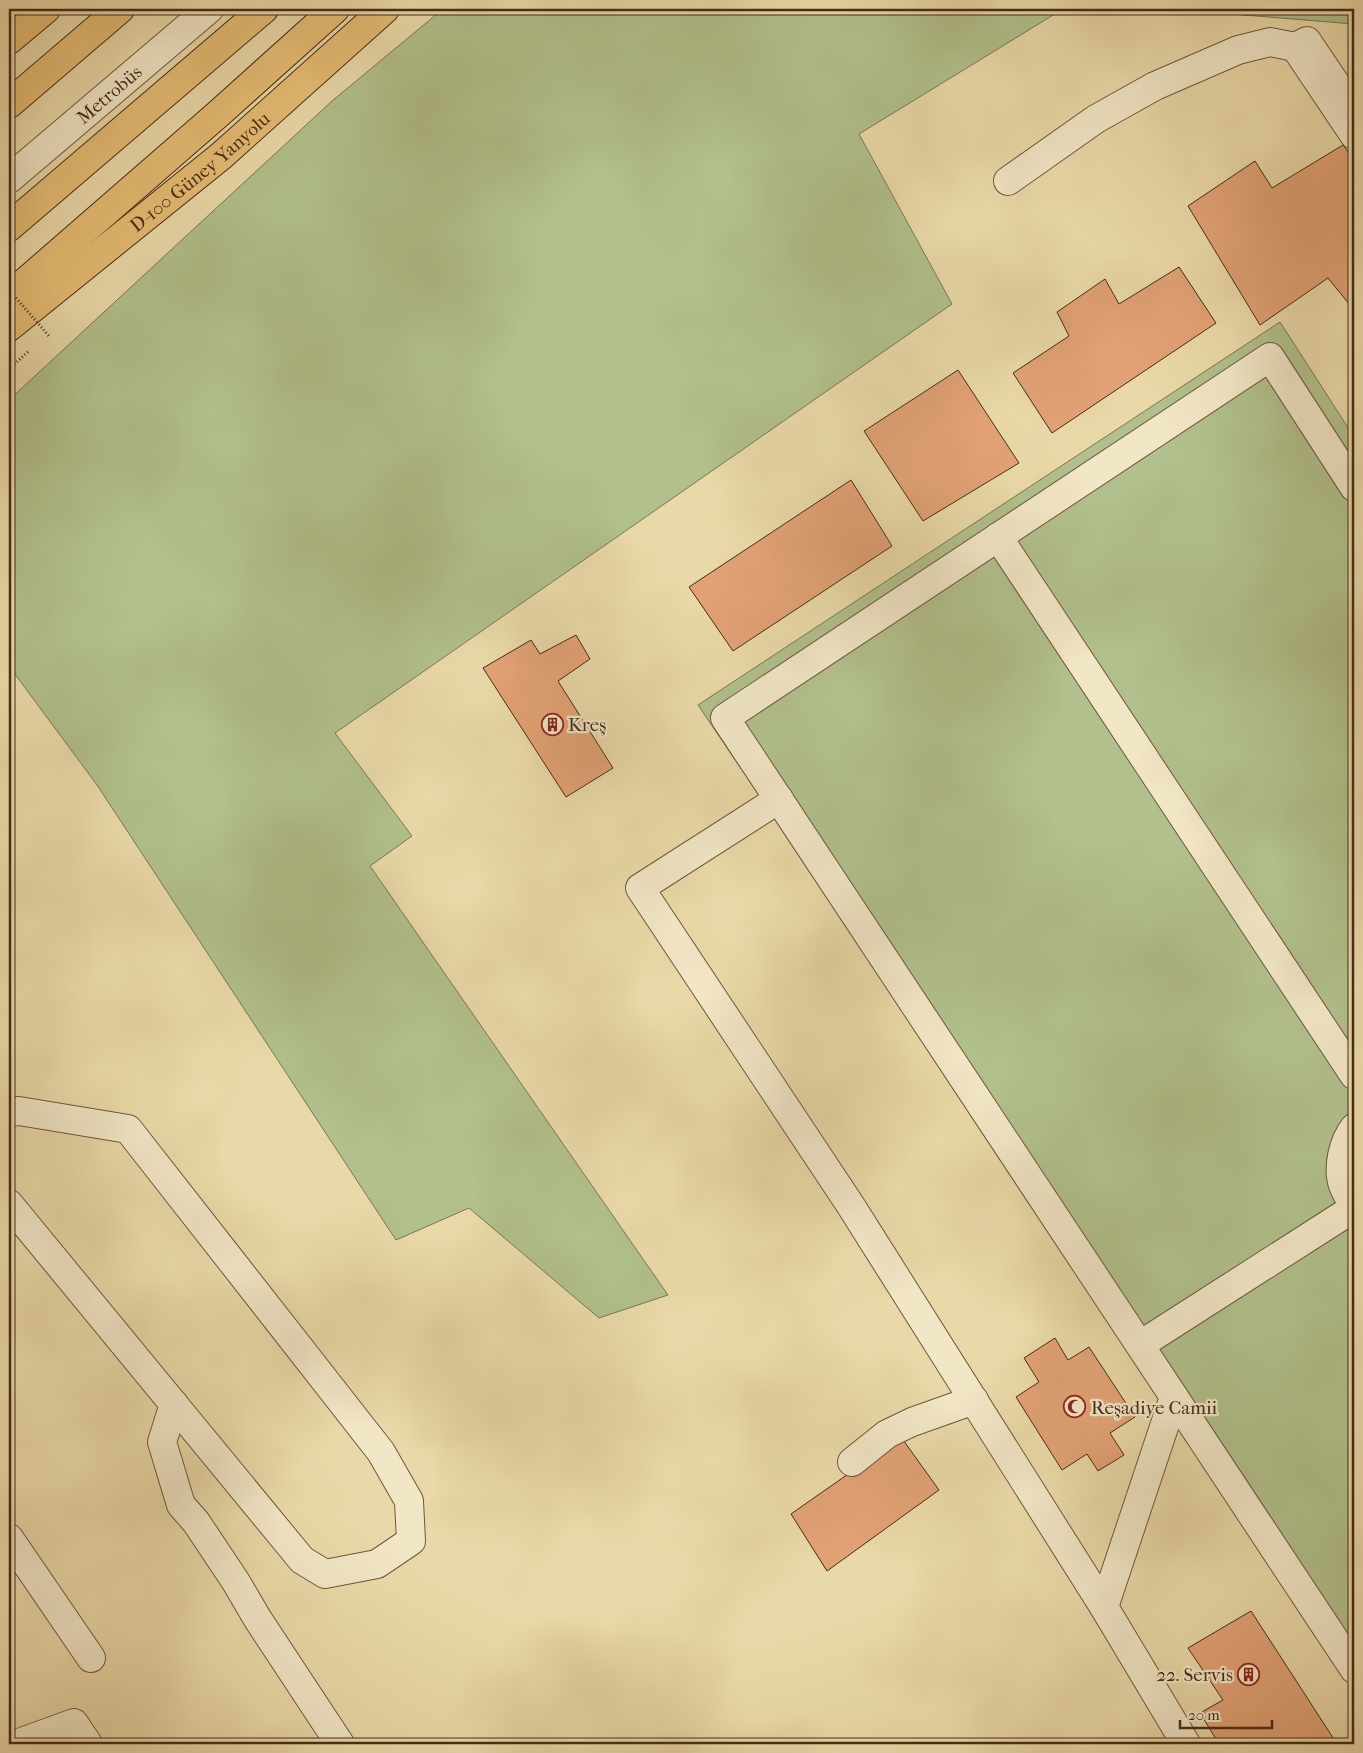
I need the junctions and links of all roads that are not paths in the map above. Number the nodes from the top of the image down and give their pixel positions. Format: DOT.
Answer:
graph roads {
  1 [pos="46,9"];
  2 [pos="120,9"];
  3 [pos="208,9"];
  4 [pos="264,9"];
  5 [pos="335,9"];
  6 [pos="385,9"];
  7 [pos="9,40"];
  8 [pos="1295,47"];
  9 [pos="9,104"];
  10 [pos="1354,111"];
  11 [pos="1354,135"];
  12 [pos="9,179"];
  13 [pos="1008,181"];
  14 [pos="9,227"];
  15 [pos="9,296"];
  16 [pos="9,327"];
  17 [pos="1354,487"];
  18 [pos="998,537"];
  19 [pos="779,799"];
  20 [pos="1354,1075"];
  21 [pos="9,1112"];
  22 [pos="1354,1128"];
  23 [pos="9,1204"];
  24 [pos="1354,1207"];
  25 [pos="1140,1345"];
  26 [pos="1174,1396"];
  27 [pos="974,1400"];
  28 [pos="174,1404"];
  29 [pos="852,1462"];
  30 [pos="9,1538"];
  31 [pos="1104,1607"];
  32 [pos="91,1658"];
  33 [pos="1354,1669"];
  34 [pos="16,1744"];
  35 [pos="88,1744"];
  36 [pos="340,1744"];
  37 [pos="1186,1744"];
  1 -- 7 [label="main road"];
  2 -- 9 [label="main road"];
  3 -- 12 [label="street, Metrobüs"];
  4 -- 14 [label="main road"];
  5 -- 15 [label="main road"];
  6 -- 16 [label="main road, D-100 Güney Yanyolu"];
  8 -- 10 [label="street"];
  8 -- 11 [label="street"];
  8 -- 13 [label="street"];
  17 -- 18 [label="street"];
  18 -- 19 [label="street"];
  18 -- 20 [label="street"];
  19 -- 25 [label="street"];
  19 -- 27 [label="street"];
  21 -- 28 [label="street"];
  22 -- 24 [label="street"];
  23 -- 28 [label="street"];
  24 -- 25 [label="street"];
  25 -- 26 [label="street"];
  26 -- 31 [label="street"];
  26 -- 33 [label="street"];
  27 -- 29 [label="street"];
  27 -- 31 [label="street"];
  28 -- 36 [label="street"];
  30 -- 32 [label="street"];
  31 -- 37 [label="street"];
  34 -- 35 [label="street"];
}
